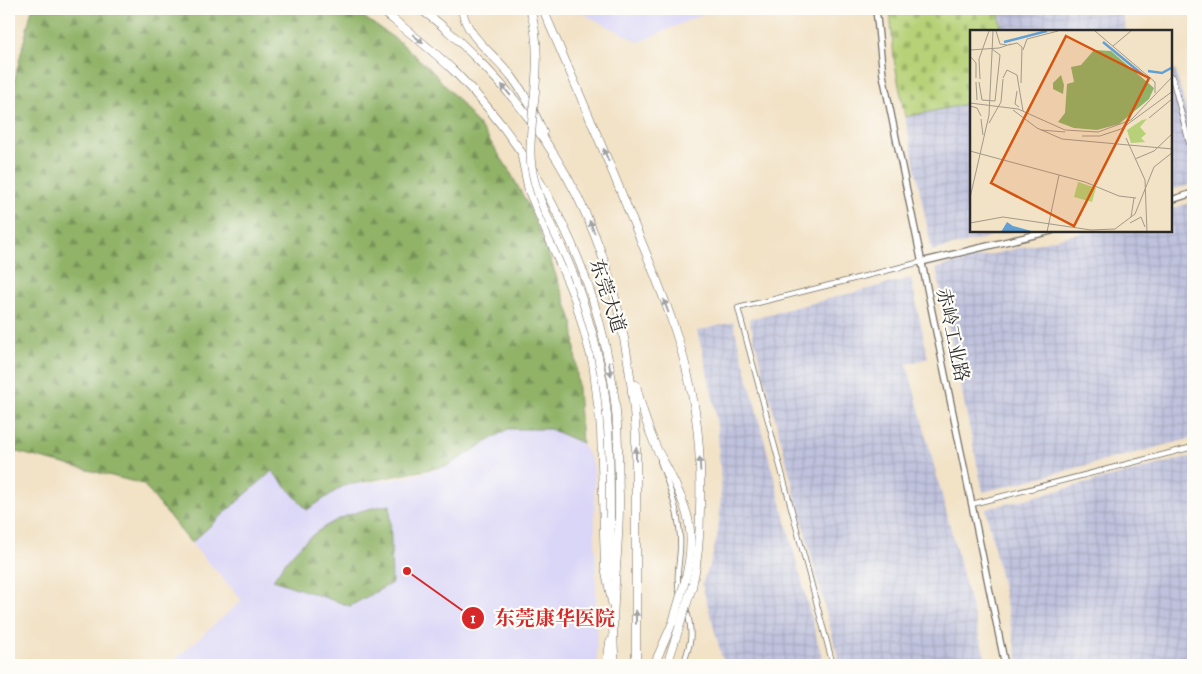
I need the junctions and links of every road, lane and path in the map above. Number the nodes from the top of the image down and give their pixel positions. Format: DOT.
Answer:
graph roads {
  1 [pos="380,9"];
  2 [pos="420,9"];
  3 [pos="462,9"];
  4 [pos="530,9"];
  5 [pos="876,9"];
  6 [pos="544,10"];
  7 [pos="1172,77"];
  8 [pos="548,145"];
  9 [pos="520,150"];
  10 [pos="1193,158"];
  11 [pos="1193,193"];
  12 [pos="1172,200"];
  13 [pos="1047,232"];
  14 [pos="921,262"];
  15 [pos="626,346"];
  16 [pos="1193,447"];
  17 [pos="656,448"];
  18 [pos="972,504"];
  19 [pos="700,513"];
  20 [pos="691,551"];
  21 [pos="613,607"];
  22 [pos="613,618"];
  23 [pos="668,662"];
  24 [pos="607,665"];
  25 [pos="615,665"];
  26 [pos="636,665"];
  27 [pos="654,665"];
  28 [pos="682,665"];
  29 [pos="833,665"];
  30 [pos="1005,665"];
  1 -- 9 [label="highway, 东莞大道, one-way"];
  8 -- 2 [label="highway, 东莞大道, one-way"];
  3 -- 8 [label="highway"];
  4 -- 21 [label="highway, bridge"];
  5 -- 14 [label="street, 赤岭工业路"];
  19 -- 6 [label="highway, one-way"];
  7 -- 10 [label="street"];
  15 -- 8 [label="highway, 东莞大道, one-way"];
  9 -- 21 [label="highway"];
  9 -- 21 [label="highway, 东莞大道, one-way"];
  11 -- 12 [label="street"];
  13 -- 14 [label="street"];
  14 -- 18 [label="street, 赤岭工业路"];
  14 -- 29 [label="street"];
  15 -- 17 [label="highway"];
  26 -- 15 [label="highway, 东莞大道, one-way"];
  16 -- 18 [label="street"];
  17 -- 20 [label="highway"];
  17 -- 28 [label="street"];
  18 -- 30 [label="street, 赤岭工业路"];
  19 -- 20 [label="highway"];
  19 -- 23 [label="highway, bridge"];
  20 -- 27 [label="highway, bridge"];
  21 -- 22 [label="highway, 东莞大道"];
  22 -- 24 [label="highway"];
  22 -- 25 [label="highway, 东莞大道"];
}
